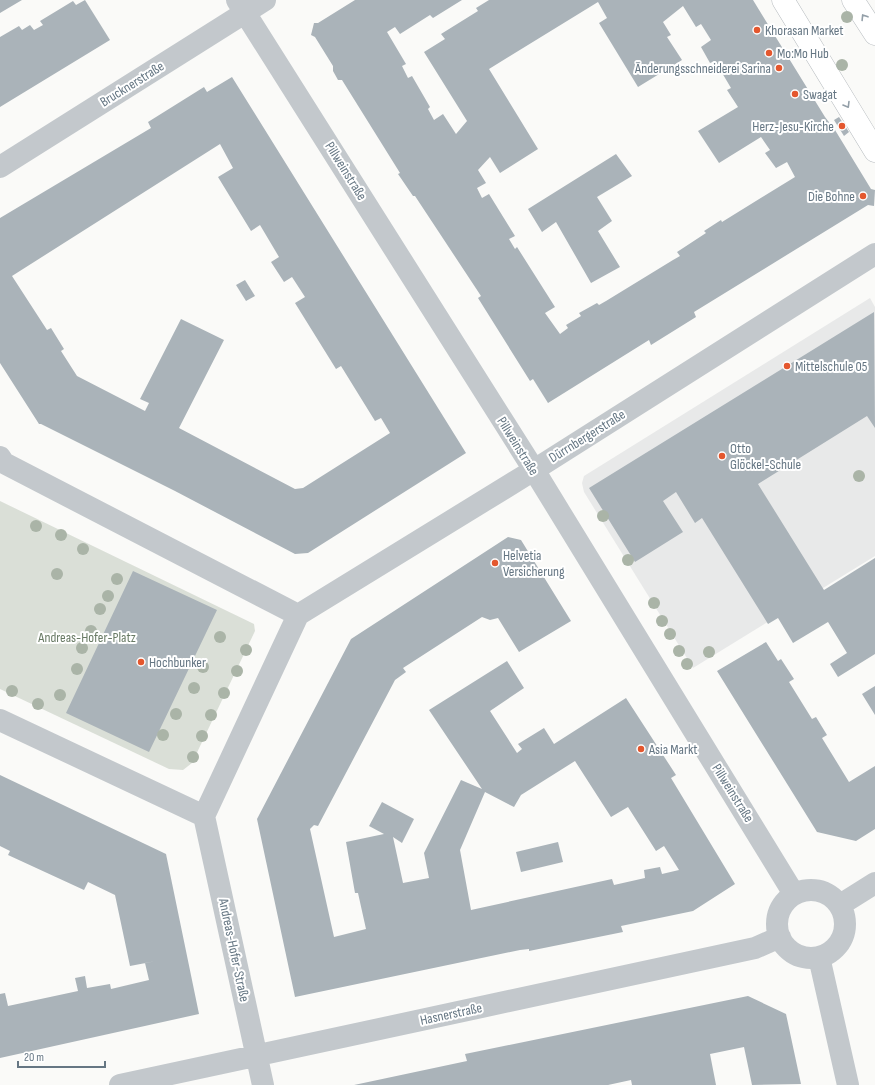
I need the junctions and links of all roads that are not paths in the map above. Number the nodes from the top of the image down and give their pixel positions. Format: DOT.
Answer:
graph roads {
  1 [pos="265,0"];
  2 [pos="783,0"];
  3 [pos="853,0"];
  4 [pos="241,6"];
  5 [pos="875,34"];
  6 [pos="875,151"];
  7 [pos="0,167"];
  8 [pos="875,254"];
  9 [pos="2,460"];
  10 [pos="534,470"];
  11 [pos="298,615"];
  12 [pos="0,720"];
  13 [pos="204,816"];
  14 [pos="875,883"];
  15 [pos="794,894"];
  16 [pos="840,905"];
  17 [pos="780,937"];
  18 [pos="819,957"];
  19 [pos="257,1055"];
  20 [pos="120,1085"];
  21 [pos="263,1085"];
  22 [pos="848,1085"];
  1 -- 4 [label="street, Brucknerstraße"];
  2 -- 6 [label="main road, one-way"];
  5 -- 3 [label="main road, one-way"];
  4 -- 7 [label="street, Brucknerstraße"];
  4 -- 10 [label="street, Pillweinstraße"];
  8 -- 10 [label="street, Dürrnbergerstraße"];
  9 -- 11 [label="street"];
  10 -- 11 [label="street, Dürrnbergerstraße"];
  10 -- 15 [label="street, Pillweinstraße"];
  11 -- 13 [label="street"];
  12 -- 13 [label="street"];
  13 -- 19 [label="street, Andreas-Hofer-Straße"];
  14 -- 16 [label="street"];
  15 -- 16 [label="street"];
  15 -- 17 [label="street"];
  16 -- 18 [label="street"];
  17 -- 18 [label="street"];
  17 -- 19 [label="street, Hasnerstraße"];
  18 -- 22 [label="street"];
  19 -- 20 [label="street, Hasnerstraße"];
  19 -- 21 [label="street, Andreas-Hofer-Straße"];
}
